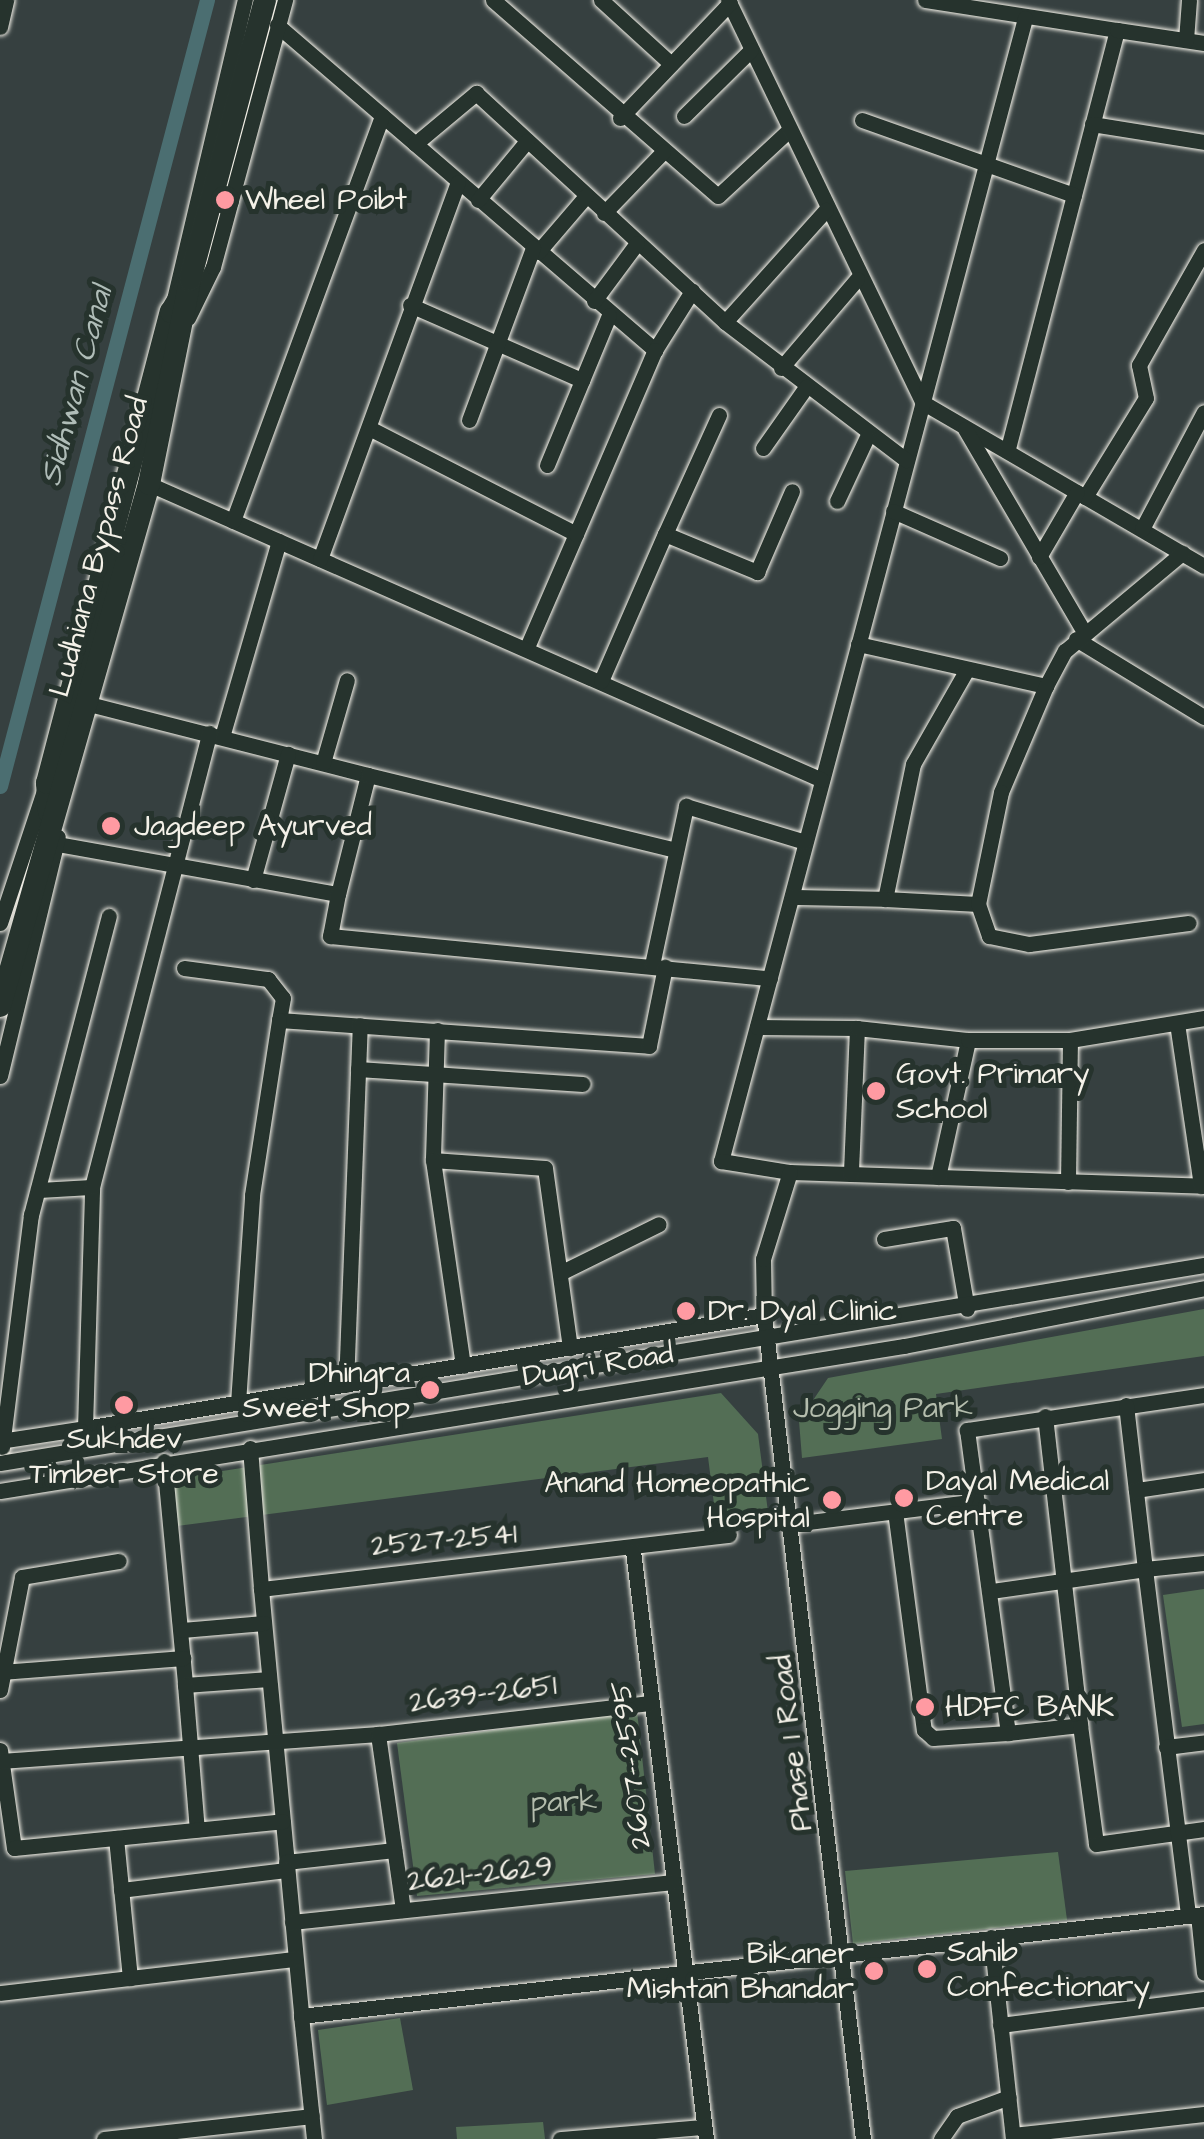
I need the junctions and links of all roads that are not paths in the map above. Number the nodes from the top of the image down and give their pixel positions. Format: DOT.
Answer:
graph roads {
  1 [pos="6,0"];
  2 [pos="245,0"];
  3 [pos="265,0"];
  4 [pos="285,0"];
  5 [pos="493,0"];
  6 [pos="601,0"];
  7 [pos="924,0"];
  8 [pos="1189,0"];
  9 [pos="729,2"];
  10 [pos="993,5"];
  11 [pos="1025,18"];
  12 [pos="278,24"];
  13 [pos="0,27"];
  14 [pos="1117,30"];
  15 [pos="1186,40"];
  16 [pos="1204,43"];
  17 [pos="751,50"];
  18 [pos="671,64"];
  19 [pos="382,116"];
  20 [pos="684,116"];
  21 [pos="620,118"];
  22 [pos="862,120"];
  23 [pos="1092,124"];
  24 [pos="789,130"];
  25 [pos="527,141"];
  26 [pos="1204,142"];
  27 [pos="415,144"];
  28 [pos="662,152"];
  29 [pos="986,160"];
  30 [pos="458,182"];
  31 [pos="1074,195"];
  32 [pos="586,196"];
  33 [pos="478,200"];
  34 [pos="826,210"];
  35 [pos="604,213"];
  36 [pos="637,242"];
  37 [pos="536,250"];
  38 [pos="1204,250"];
  39 [pos="857,279"];
  40 [pos="692,291"];
  41 [pos="594,302"];
  42 [pos="410,305"];
  43 [pos="610,314"];
  44 [pos="180,315"];
  45 [pos="725,322"];
  46 [pos="498,341"];
  47 [pos="655,350"];
  48 [pos="781,368"];
  49 [pos="582,380"];
  50 [pos="806,387"];
  51 [pos="922,402"];
  52 [pos="1204,412"];
  53 [pos="719,415"];
  54 [pos="469,420"];
  55 [pos="964,427"];
  56 [pos="370,429"];
  57 [pos="868,437"];
  58 [pos="763,448"];
  59 [pos="1007,451"];
  60 [pos="906,460"];
  61 [pos="547,465"];
  62 [pos="149,484"];
  63 [pos="792,491"];
  64 [pos="1081,495"];
  65 [pos="837,501"];
  66 [pos="892,511"];
  67 [pos="233,521"];
  68 [pos="1142,529"];
  69 [pos="576,534"];
  70 [pos="665,534"];
  71 [pos="279,541"];
  72 [pos="1182,553"];
  73 [pos="1039,557"];
  74 [pos="1000,558"];
  75 [pos="320,559"];
  76 [pos="1204,566"];
  77 [pos="1080,636"];
  78 [pos="858,644"];
  79 [pos="527,647"];
  80 [pos="966,671"];
  81 [pos="347,680"];
  82 [pos="600,681"];
  83 [pos="1046,686"];
  84 [pos="90,704"];
  85 [pos="1204,717"];
  86 [pos="216,735"];
  87 [pos="288,754"];
  88 [pos="323,763"];
  89 [pos="368,775"];
  90 [pos="822,780"];
  91 [pos="55,786"];
  92 [pos="806,842"];
  93 [pos="56,844"];
  94 [pos="672,849"];
  95 [pos="169,867"];
  96 [pos="252,880"];
  97 [pos="338,894"];
  98 [pos="792,897"];
  99 [pos="885,900"];
  100 [pos="978,904"];
  101 [pos="110,916"];
  102 [pos="1189,923"];
  103 [pos="0,924"];
  104 [pos="658,966"];
  105 [pos="184,968"];
  106 [pos="770,978"];
  107 [pos="0,1006"];
  108 [pos="1204,1018"];
  109 [pos="280,1020"];
  110 [pos="1177,1022"];
  111 [pos="360,1025"];
  112 [pos="757,1027"];
  113 [pos="857,1028"];
  114 [pos="437,1030"];
  115 [pos="968,1040"];
  116 [pos="1070,1040"];
  117 [pos="358,1069"];
  118 [pos="435,1074"];
  119 [pos="0,1076"];
  120 [pos="583,1084"];
  121 [pos="432,1160"];
  122 [pos="790,1172"];
  123 [pos="852,1174"];
  124 [pos="938,1178"];
  125 [pos="1068,1182"];
  126 [pos="1202,1186"];
  127 [pos="92,1187"];
  128 [pos="38,1190"];
  129 [pos="659,1224"];
  130 [pos="884,1239"];
  131 [pos="1204,1265"];
  132 [pos="560,1273"];
  133 [pos="1204,1288"];
  134 [pos="967,1309"];
  135 [pos="764,1315"];
  136 [pos="769,1342"];
  137 [pos="570,1348"];
  138 [pos="463,1366"];
  139 [pos="772,1366"];
  140 [pos="346,1385"];
  141 [pos="1204,1395"];
  142 [pos="238,1403"];
  143 [pos="1126,1405"];
  144 [pos="1045,1416"];
  145 [pos="86,1428"];
  146 [pos="1,1440"];
  147 [pos="250,1448"];
  148 [pos="164,1461"];
  149 [pos="0,1462"];
  150 [pos="1204,1480"];
  151 [pos="1136,1490"];
  152 [pos="0,1491"];
  153 [pos="977,1501"];
  154 [pos="895,1511"];
  155 [pos="793,1524"];
  156 [pos="729,1535"];
  157 [pos="633,1552"];
  158 [pos="119,1560"];
  159 [pos="1204,1563"];
  160 [pos="1145,1569"];
  161 [pos="1065,1580"];
  162 [pos="261,1589"];
  163 [pos="991,1591"];
  164 [pos="264,1623"];
  165 [pos="182,1630"];
  166 [pos="183,1658"];
  167 [pos="2,1672"];
  168 [pos="269,1679"];
  169 [pos="185,1685"];
  170 [pos="0,1690"];
  171 [pos="651,1703"];
  172 [pos="1080,1724"];
  173 [pos="1008,1733"];
  174 [pos="378,1734"];
  175 [pos="274,1736"];
  176 [pos="1204,1742"];
  177 [pos="190,1744"];
  178 [pos="1166,1746"];
  179 [pos="1,1755"];
  180 [pos="282,1821"];
  181 [pos="1204,1829"];
  182 [pos="197,1830"];
  183 [pos="1178,1832"];
  184 [pos="116,1838"];
  185 [pos="394,1850"];
  186 [pos="287,1866"];
  187 [pos="673,1882"];
  188 [pos="122,1890"];
  189 [pos="403,1910"];
  190 [pos="1197,1915"];
  191 [pos="292,1922"];
  192 [pos="990,1937"];
  193 [pos="843,1949"];
  194 [pos="295,1958"];
  195 [pos="684,1972"];
  196 [pos="1204,1974"];
  197 [pos="130,1978"];
  198 [pos="0,1993"];
  199 [pos="1204,1999"];
  200 [pos="301,2016"];
  201 [pos="1000,2025"];
  202 [pos="1009,2097"];
  203 [pos="1204,2114"];
  204 [pos="312,2116"];
  205 [pos="261,2122"];
  206 [pos="705,2133"];
  207 [pos="1013,2137"];
  208 [pos="104,2139"];
  209 [pos="262,2139"];
  210 [pos="314,2139"];
  211 [pos="560,2139"];
  212 [pos="863,2139"];
  213 [pos="941,2139"];
  1 -- 13 [label="street"];
  2 -- 44 [label="street"];
  3 -- 44 [label="highway"];
  4 -- 12 [label="street"];
  5 -- 21 [label="street"];
  6 -- 18 [label="street"];
  7 -- 10 [label="street"];
  8 -- 15 [label="street"];
  9 -- 17 [label="street"];
  9 -- 18 [label="street"];
  10 -- 11 [label="street"];
  11 -- 14 [label="street"];
  11 -- 29 [label="street"];
  12 -- 19 [label="street"];
  12 -- 44 [label="street"];
  14 -- 15 [label="street"];
  14 -- 23 [label="street"];
  15 -- 16 [label="street"];
  17 -- 20 [label="street"];
  17 -- 24 [label="street"];
  18 -- 21 [label="street"];
  19 -- 27 [label="street"];
  19 -- 67 [label="street"];
  21 -- 28 [label="street"];
  22 -- 29 [label="street"];
  23 -- 26 [label="street"];
  23 -- 31 [label="street"];
  24 -- 28 [label="street"];
  24 -- 34 [label="street"];
  25 -- 27 [label="street"];
  25 -- 32 [label="street"];
  25 -- 33 [label="street"];
  27 -- 30 [label="street"];
  28 -- 35 [label="street"];
  29 -- 31 [label="street"];
  29 -- 51 [label="street"];
  30 -- 33 [label="street"];
  30 -- 42 [label="street"];
  31 -- 59 [label="street"];
  32 -- 35 [label="street"];
  32 -- 37 [label="street"];
  33 -- 37 [label="street"];
  34 -- 39 [label="street"];
  34 -- 45 [label="street"];
  35 -- 36 [label="street"];
  36 -- 40 [label="street"];
  36 -- 41 [label="street"];
  37 -- 41 [label="street"];
  37 -- 46 [label="street"];
  38 -- 64 [label="street"];
  39 -- 48 [label="street"];
  39 -- 51 [label="street"];
  40 -- 45 [label="street"];
  40 -- 47 [label="street"];
  41 -- 43 [label="street"];
  42 -- 46 [label="street"];
  42 -- 56 [label="street"];
  43 -- 47 [label="street"];
  43 -- 49 [label="street"];
  44 -- 62 [label="highway, Ludhiana Bypass Road"];
  44 -- 91 [label="highway, Ludhiana Bypass Road"];
  45 -- 48 [label="street"];
  46 -- 49 [label="street"];
  46 -- 54 [label="street"];
  47 -- 69 [label="street"];
  48 -- 50 [label="street"];
  49 -- 61 [label="street"];
  50 -- 57 [label="street"];
  50 -- 58 [label="street"];
  51 -- 55 [label="street"];
  51 -- 60 [label="street"];
  52 -- 68 [label="street"];
  53 -- 70 [label="street"];
  55 -- 59 [label="street"];
  55 -- 73 [label="street"];
  56 -- 69 [label="street"];
  56 -- 75 [label="street"];
  57 -- 60 [label="street"];
  57 -- 65 [label="street"];
  59 -- 64 [label="street"];
  60 -- 66 [label="street"];
  62 -- 67 [label="street"];
  62 -- 84 [label="highway, Ludhiana Bypass Road"];
  63 -- 70 [label="street"];
  64 -- 68 [label="street"];
  64 -- 73 [label="street"];
  66 -- 74 [label="street"];
  66 -- 78 [label="street"];
  67 -- 71 [label="street"];
  68 -- 72 [label="street"];
  69 -- 79 [label="street"];
  70 -- 82 [label="street"];
  71 -- 75 [label="street"];
  71 -- 86 [label="street"];
  72 -- 76 [label="street"];
  72 -- 77 [label="street"];
  73 -- 77 [label="street"];
  75 -- 79 [label="street"];
  77 -- 83 [label="street"];
  77 -- 85 [label="street"];
  78 -- 80 [label="street"];
  78 -- 90 [label="street"];
  79 -- 82 [label="street"];
  80 -- 83 [label="street"];
  80 -- 99 [label="street"];
  81 -- 88 [label="street"];
  82 -- 90 [label="street"];
  83 -- 100 [label="street"];
  84 -- 86 [label="street"];
  84 -- 91 [label="highway, Ludhiana Bypass Road"];
  86 -- 87 [label="street"];
  86 -- 95 [label="street"];
  87 -- 88 [label="street"];
  87 -- 96 [label="street"];
  88 -- 89 [label="street"];
  89 -- 94 [label="street"];
  89 -- 97 [label="street"];
  90 -- 92 [label="street"];
  91 -- 93 [label="street"];
  91 -- 103 [label="street"];
  91 -- 107 [label="highway"];
  92 -- 94 [label="street"];
  92 -- 98 [label="street"];
  93 -- 95 [label="street"];
  93 -- 119 [label="street"];
  94 -- 104 [label="street"];
  95 -- 96 [label="street"];
  95 -- 127 [label="street"];
  96 -- 97 [label="street"];
  97 -- 104 [label="street"];
  98 -- 99 [label="street"];
  98 -- 106 [label="street"];
  99 -- 100 [label="street"];
  100 -- 102 [label="street"];
  101 -- 128 [label="street"];
  104 -- 106 [label="street"];
  104 -- 114 [label="street"];
  105 -- 109 [label="street"];
  106 -- 112 [label="street"];
  108 -- 110 [label="street"];
  109 -- 111 [label="street"];
  109 -- 142 [label="street"];
  110 -- 116 [label="street"];
  110 -- 126 [label="street"];
  111 -- 114 [label="street"];
  111 -- 117 [label="street"];
  112 -- 113 [label="street"];
  112 -- 122 [label="street"];
  113 -- 115 [label="street"];
  113 -- 123 [label="street"];
  114 -- 118 [label="street"];
  115 -- 116 [label="street"];
  115 -- 124 [label="street"];
  116 -- 125 [label="street"];
  117 -- 118 [label="street"];
  117 -- 140 [label="street"];
  118 -- 120 [label="street"];
  118 -- 121 [label="street"];
  121 -- 132 [label="street"];
  121 -- 138 [label="street"];
  122 -- 123 [label="street"];
  122 -- 135 [label="street, Phase 1 Road"];
  123 -- 124 [label="street"];
  124 -- 125 [label="street"];
  125 -- 126 [label="street"];
  127 -- 128 [label="street"];
  127 -- 145 [label="street"];
  128 -- 146 [label="street"];
  129 -- 132 [label="street"];
  130 -- 134 [label="street"];
  131 -- 134 [label="street, Dugri Road"];
  132 -- 137 [label="street"];
  133 -- 139 [label="street, Dugri Road"];
  134 -- 136 [label="street, Dugri Road"];
  135 -- 136 [label="street, Phase 1 Road"];
  135 -- 137 [label="street"];
  136 -- 139 [label="street, Phase 1 Road"];
  136 -- 149 [label="street, Dugri Road"];
  137 -- 138 [label="street"];
  138 -- 140 [label="street"];
  139 -- 147 [label="street, Dugri Road"];
  139 -- 155 [label="street, Phase 1 Road"];
  140 -- 142 [label="street"];
  141 -- 143 [label="street"];
  142 -- 145 [label="street"];
  143 -- 144 [label="street"];
  143 -- 151 [label="street"];
  144 -- 153 [label="street"];
  144 -- 161 [label="street"];
  145 -- 146 [label="street"];
  146 -- 149 [label="street"];
  147 -- 148 [label="street, Dugri Road"];
  147 -- 162 [label="street"];
  148 -- 152 [label="street, Dugri Road"];
  148 -- 165 [label="street"];
  150 -- 151 [label="street"];
  151 -- 160 [label="street"];
  153 -- 154 [label="street"];
  153 -- 163 [label="street"];
  154 -- 155 [label="street"];
  154 -- 173 [label="street"];
  155 -- 193 [label="street, Phase 1 Road"];
  156 -- 157 [label="street, 2527-2541"];
  157 -- 162 [label="street, 2527-2541"];
  157 -- 171 [label="street, 2607--2595"];
  158 -- 167 [label="street"];
  159 -- 160 [label="street"];
  160 -- 161 [label="street"];
  160 -- 178 [label="street"];
  161 -- 163 [label="street"];
  161 -- 172 [label="street"];
  162 -- 164 [label="street"];
  163 -- 173 [label="street"];
  164 -- 165 [label="street"];
  164 -- 168 [label="street"];
  165 -- 166 [label="street"];
  166 -- 167 [label="street"];
  166 -- 169 [label="street"];
  167 -- 170 [label="street"];
  168 -- 169 [label="street"];
  168 -- 175 [label="street"];
  169 -- 177 [label="street"];
  171 -- 174 [label="street, 2639--2651"];
  171 -- 187 [label="street, 2607--2595"];
  172 -- 173 [label="street"];
  172 -- 183 [label="street"];
  174 -- 175 [label="street"];
  174 -- 185 [label="street, 2639--2651"];
  175 -- 177 [label="street"];
  175 -- 180 [label="street"];
  176 -- 178 [label="street"];
  177 -- 179 [label="street"];
  177 -- 182 [label="street"];
  178 -- 183 [label="street"];
  179 -- 184 [label="street"];
  180 -- 182 [label="street"];
  180 -- 186 [label="street"];
  181 -- 183 [label="street"];
  182 -- 184 [label="street"];
  183 -- 190 [label="street"];
  184 -- 188 [label="street"];
  185 -- 186 [label="street, 2621--2629"];
  185 -- 189 [label="street, 2639--2651"];
  186 -- 188 [label="street, 2621--2629"];
  186 -- 191 [label="street"];
  187 -- 189 [label="street, 2621--2629"];
  187 -- 195 [label="street, 2607--2595"];
  188 -- 197 [label="street"];
  189 -- 191 [label="street, 2621--2629"];
  190 -- 192 [label="street"];
  190 -- 196 [label="street"];
  191 -- 194 [label="street"];
  192 -- 193 [label="street"];
  192 -- 201 [label="street"];
  193 -- 195 [label="street"];
  193 -- 212 [label="street, Phase 1 Road"];
  194 -- 197 [label="street"];
  194 -- 200 [label="street"];
  195 -- 200 [label="street"];
  195 -- 206 [label="street, 2607--2595"];
  197 -- 198 [label="street"];
  199 -- 201 [label="street"];
  200 -- 204 [label="street"];
  201 -- 202 [label="street"];
  202 -- 207 [label="street"];
  202 -- 213 [label="street"];
  203 -- 207 [label="street"];
  204 -- 205 [label="street"];
  204 -- 210 [label="street"];
  205 -- 208 [label="street"];
  205 -- 209 [label="street"];
  206 -- 211 [label="street"];
}
